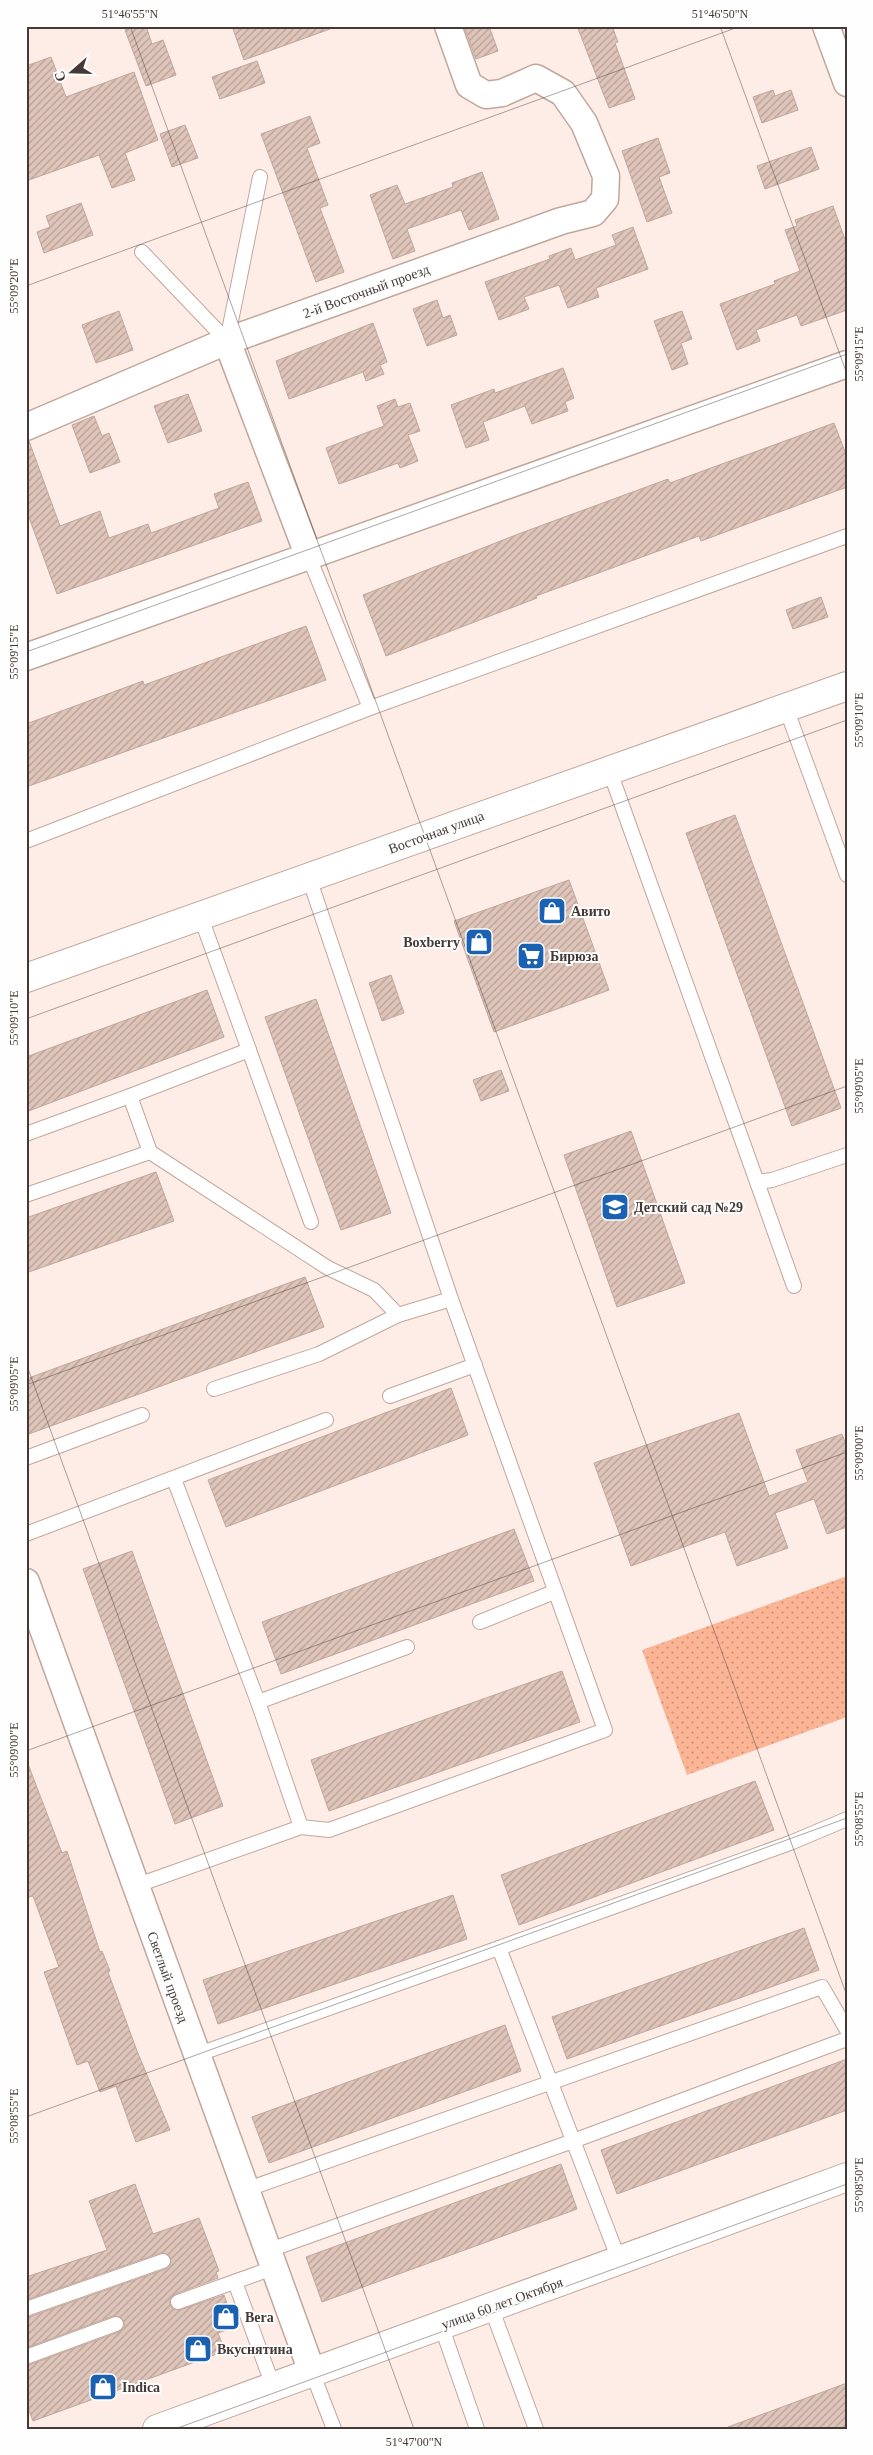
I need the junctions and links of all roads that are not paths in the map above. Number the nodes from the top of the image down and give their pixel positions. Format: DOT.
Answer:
graph roads {
  1 [pos="448,26"];
  2 [pos="826,26"];
  3 [pos="847,83"];
  4 [pos="260,177"];
  5 [pos="142,252"];
  6 [pos="227,341"];
  7 [pos="847,364"];
  8 [pos="26,427"];
  9 [pos="847,536"];
  10 [pos="309,557"];
  11 [pos="26,657"];
  12 [pos="847,686"];
  13 [pos="370,708"];
  14 [pos="786,708"];
  15 [pos="609,769"];
  16 [pos="26,841"];
  17 [pos="847,875"];
  18 [pos="308,878"];
  19 [pos="200,915"];
  20 [pos="26,978"];
  21 [pos="250,1050"];
  22 [pos="130,1096"];
  23 [pos="26,1134"];
  24 [pos="150,1152"];
  25 [pos="847,1155"];
  26 [pos="757,1182"];
  27 [pos="26,1195"];
  28 [pos="311,1222"];
  29 [pos="794,1286"];
  30 [pos="451,1299"];
  31 [pos="398,1314"];
  32 [pos="475,1365"];
  33 [pos="214,1389"];
  34 [pos="390,1396"];
  35 [pos="142,1415"];
  36 [pos="326,1420"];
  37 [pos="26,1458"];
  38 [pos="174,1479"];
  39 [pos="26,1534"];
  40 [pos="26,1582"];
  41 [pos="554,1592"];
  42 [pos="480,1622"];
  43 [pos="407,1647"];
  44 [pos="258,1702"];
  45 [pos="847,1819"];
  46 [pos="302,1827"];
  47 [pos="135,1886"];
  48 [pos="499,1948"];
  49 [pos="847,2030"];
  50 [pos="847,2039"];
  51 [pos="196,2055"];
  52 [pos="551,2083"];
  53 [pos="573,2141"];
  54 [pos="847,2177"];
  55 [pos="245,2190"];
  56 [pos="270,2260"];
  57 [pos="619,2260"];
  58 [pos="163,2261"];
  59 [pos="234,2282"];
  60 [pos="178,2302"];
  61 [pos="491,2307"];
  62 [pos="26,2309"];
  63 [pos="116,2324"];
  64 [pos="441,2325"];
  65 [pos="26,2356"];
  66 [pos="312,2372"];
  67 [pos="273,2386"];
  68 [pos="158,2429"];
  69 [pos="334,2429"];
  70 [pos="477,2429"];
  71 [pos="536,2429"];
  1 -- 6 [label="street, 2-й Восточный проезд"];
  2 -- 3 [label="street"];
  4 -- 6 [label="lane"];
  5 -- 6 [label="lane"];
  6 -- 8 [label="street, 2-й Восточный проезд"];
  6 -- 10 [label="street"];
  7 -- 10 [label="street"];
  9 -- 13 [label="lane"];
  10 -- 11 [label="street"];
  10 -- 13 [label="lane"];
  12 -- 14 [label="main road, Восточная улица"];
  13 -- 16 [label="lane"];
  14 -- 15 [label="main road, Восточная улица"];
  14 -- 17 [label="lane"];
  15 -- 18 [label="main road, Восточная улица"];
  15 -- 26 [label="lane"];
  18 -- 19 [label="main road, Восточная улица"];
  18 -- 30 [label="lane"];
  19 -- 20 [label="main road, Восточная улица"];
  19 -- 21 [label="lane"];
  21 -- 22 [label="lane"];
  21 -- 28 [label="lane"];
  22 -- 23 [label="lane"];
  22 -- 24 [label="lane"];
  24 -- 27 [label="lane"];
  24 -- 31 [label="lane"];
  25 -- 26 [label="lane"];
  26 -- 29 [label="lane"];
  30 -- 31 [label="lane"];
  30 -- 32 [label="lane"];
  31 -- 33 [label="lane"];
  32 -- 34 [label="lane"];
  32 -- 41 [label="lane"];
  35 -- 37 [label="lane"];
  36 -- 38 [label="lane"];
  38 -- 39 [label="lane"];
  38 -- 44 [label="lane"];
  40 -- 47 [label="street, Светлый проезд"];
  41 -- 42 [label="lane"];
  41 -- 46 [label="lane"];
  43 -- 44 [label="lane"];
  44 -- 46 [label="lane"];
  45 -- 48 [label="lane"];
  46 -- 47 [label="lane"];
  47 -- 51 [label="street, Светлый проезд"];
  48 -- 51 [label="lane"];
  48 -- 52 [label="lane"];
  49 -- 52 [label="lane"];
  50 -- 53 [label="lane"];
  51 -- 55 [label="street, Светлый проезд"];
  52 -- 53 [label="lane"];
  52 -- 55 [label="lane"];
  53 -- 56 [label="lane"];
  53 -- 57 [label="lane"];
  54 -- 57 [label="main road, улица 60 лет Октября"];
  55 -- 56 [label="street, Светлый проезд"];
  56 -- 59 [label="lane"];
  56 -- 66 [label="street, Светлый проезд"];
  57 -- 61 [label="main road, улица 60 лет Октября"];
  58 -- 62 [label="lane"];
  59 -- 60 [label="lane"];
  59 -- 67 [label="lane"];
  61 -- 64 [label="main road, улица 60 лет Октября"];
  61 -- 71 [label="lane"];
  63 -- 65 [label="lane"];
  64 -- 66 [label="main road, улица 60 лет Октября"];
  64 -- 70 [label="lane"];
  66 -- 67 [label="main road, улица 60 лет Октября"];
  66 -- 69 [label="lane"];
  67 -- 68 [label="main road, улица 60 лет Октября"];
}
